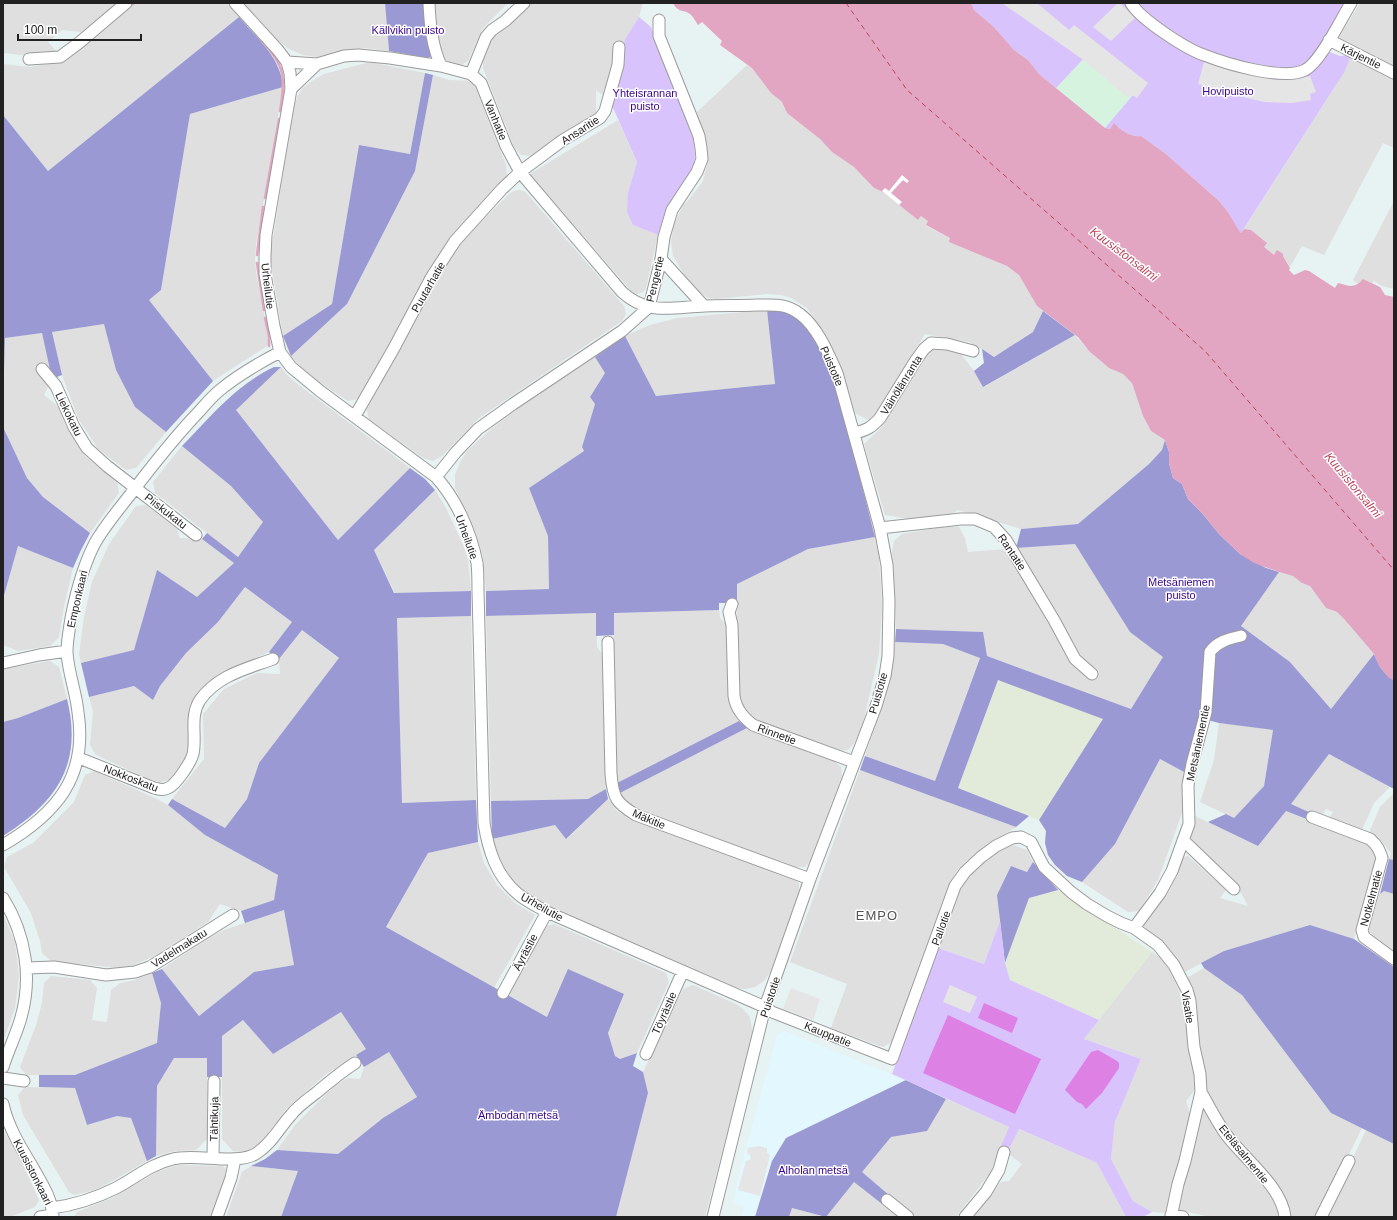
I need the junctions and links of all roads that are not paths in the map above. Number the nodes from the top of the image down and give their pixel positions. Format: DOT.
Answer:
graph roads {
  1 [pos="126,3"];
  2 [pos="235,3"];
  3 [pos="430,3"];
  4 [pos="524,3"];
  5 [pos="1131,3"];
  6 [pos="1350,3"];
  7 [pos="659,20"];
  8 [pos="1329,40"];
  9 [pos="619,47"];
  10 [pos="29,59"];
  11 [pos="287,62"];
  12 [pos="317,64"];
  13 [pos="442,66"];
  14 [pos="1394,73"];
  15 [pos="471,74"];
  16 [pos="291,89"];
  17 [pos="520,172"];
  18 [pos="661,259"];
  19 [pos="704,306"];
  20 [pos="649,307"];
  21 [pos="973,351"];
  22 [pos="280,352"];
  23 [pos="42,369"];
  24 [pos="355,416"];
  25 [pos="854,433"];
  26 [pos="436,477"];
  27 [pos="136,487"];
  28 [pos="880,528"];
  29 [pos="196,534"];
  30 [pos="732,604"];
  31 [pos="1241,636"];
  32 [pos="608,642"];
  33 [pos="67,651"];
  34 [pos="273,659"];
  35 [pos="3,663"];
  36 [pos="1092,674"];
  37 [pos="78,758"];
  38 [pos="854,762"];
  39 [pos="1312,817"];
  40 [pos="1183,840"];
  41 [pos="1031,842"];
  42 [pos="3,845"];
  43 [pos="810,879"];
  44 [pos="1234,889"];
  45 [pos="3,898"];
  46 [pos="547,912"];
  47 [pos="233,915"];
  48 [pos="1134,928"];
  49 [pos="1394,959"];
  50 [pos="27,968"];
  51 [pos="683,972"];
  52 [pos="503,993"];
  53 [pos="766,1007"];
  54 [pos="646,1054"];
  55 [pos="892,1059"];
  56 [pos="354,1063"];
  57 [pos="3,1067"];
  58 [pos="3,1078"];
  59 [pos="214,1081"];
  60 [pos="24,1082"];
  61 [pos="1201,1092"];
  62 [pos="3,1104"];
  63 [pos="1004,1152"];
  64 [pos="213,1158"];
  65 [pos="235,1159"];
  66 [pos="1349,1161"];
  67 [pos="887,1200"];
  68 [pos="53,1213"];
  69 [pos="1171,1216"];
  70 [pos="40,1217"];
  71 [pos="217,1217"];
  72 [pos="713,1217"];
  73 [pos="908,1217"];
  74 [pos="965,1217"];
  75 [pos="1183,1217"];
  76 [pos="1285,1217"];
  77 [pos="1321,1217"];
  1 -- 10 [label="street"];
  2 -- 11 [label="street, Urheilutie"];
  3 -- 13 [label="street"];
  4 -- 15 [label="street"];
  5 -- 8 [label="street"];
  6 -- 8 [label="street"];
  7 -- 18 [label="street, Pengertie"];
  8 -- 14 [label="street, Kärjentie"];
  9 -- 17 [label="street, Ansaritie"];
  11 -- 12 [label="street"];
  11 -- 16 [label="street, Urheilutie"];
  12 -- 13 [label="street"];
  12 -- 16 [label="street"];
  13 -- 15 [label="street"];
  15 -- 17 [label="street, Vanhatie"];
  16 -- 22 [label="street, Urheilutie"];
  17 -- 20 [label="street, Vanhatie"];
  17 -- 24 [label="street, Puutarhatie"];
  18 -- 19 [label="street"];
  18 -- 20 [label="street, Pengertie"];
  19 -- 20 [label="street, Puistotie"];
  19 -- 25 [label="street, Puistotie"];
  20 -- 26 [label="street, Pengertie"];
  21 -- 25 [label="street, Väinölänranta"];
  22 -- 24 [label="street, Urheilutie"];
  22 -- 27 [label="street, Emponkaari"];
  23 -- 27 [label="street, Liekokatu"];
  24 -- 26 [label="street, Urheilutie"];
  25 -- 28 [label="street, Puistotie"];
  26 -- 46 [label="street, Urheilutie"];
  27 -- 29 [label="street, Piiskukatu"];
  27 -- 33 [label="street, Emponkaari"];
  28 -- 36 [label="street, Rantatie"];
  28 -- 38 [label="street, Puistotie"];
  30 -- 38 [label="street, Rinnetie"];
  31 -- 40 [label="street, Metsäniementie"];
  32 -- 43 [label="street, Mäkitie"];
  33 -- 35 [label="street"];
  33 -- 37 [label="street, Emponkaari"];
  34 -- 37 [label="street, Nokkoskatu"];
  37 -- 42 [label="street, Emponkaari"];
  38 -- 43 [label="street, Puistotie"];
  39 -- 49 [label="street, Notkelmatie"];
  40 -- 44 [label="street"];
  40 -- 48 [label="street, Metsäniementie"];
  41 -- 48 [label="street, Visatie"];
  41 -- 55 [label="street, Pallotie"];
  43 -- 53 [label="street, Puistotie"];
  45 -- 50 [label="street"];
  46 -- 51 [label="street, Urheilutie"];
  46 -- 52 [label="street, Äyrästie"];
  47 -- 50 [label="street, Vadelmakatu"];
  48 -- 61 [label="street, Visatie"];
  50 -- 57 [label="street"];
  51 -- 53 [label="street, Urheilutie"];
  51 -- 54 [label="street, Töyrästie"];
  53 -- 55 [label="street, Kauppatie"];
  53 -- 72 [label="street, Puistotie"];
  56 -- 65 [label="street"];
  58 -- 60 [label="street"];
  59 -- 64 [label="street, Tähtikuja"];
  61 -- 69 [label="street, Visatie"];
  61 -- 76 [label="street, Eteläsalmentie"];
  62 -- 68 [label="street, Kuusistonkaari"];
  63 -- 74 [label="street"];
  64 -- 65 [label="street"];
  64 -- 68 [label="street"];
  65 -- 71 [label="street"];
  66 -- 77 [label="street"];
  67 -- 73 [label="street"];
  68 -- 70 [label="street"];
  69 -- 75 [label="street"];
}
